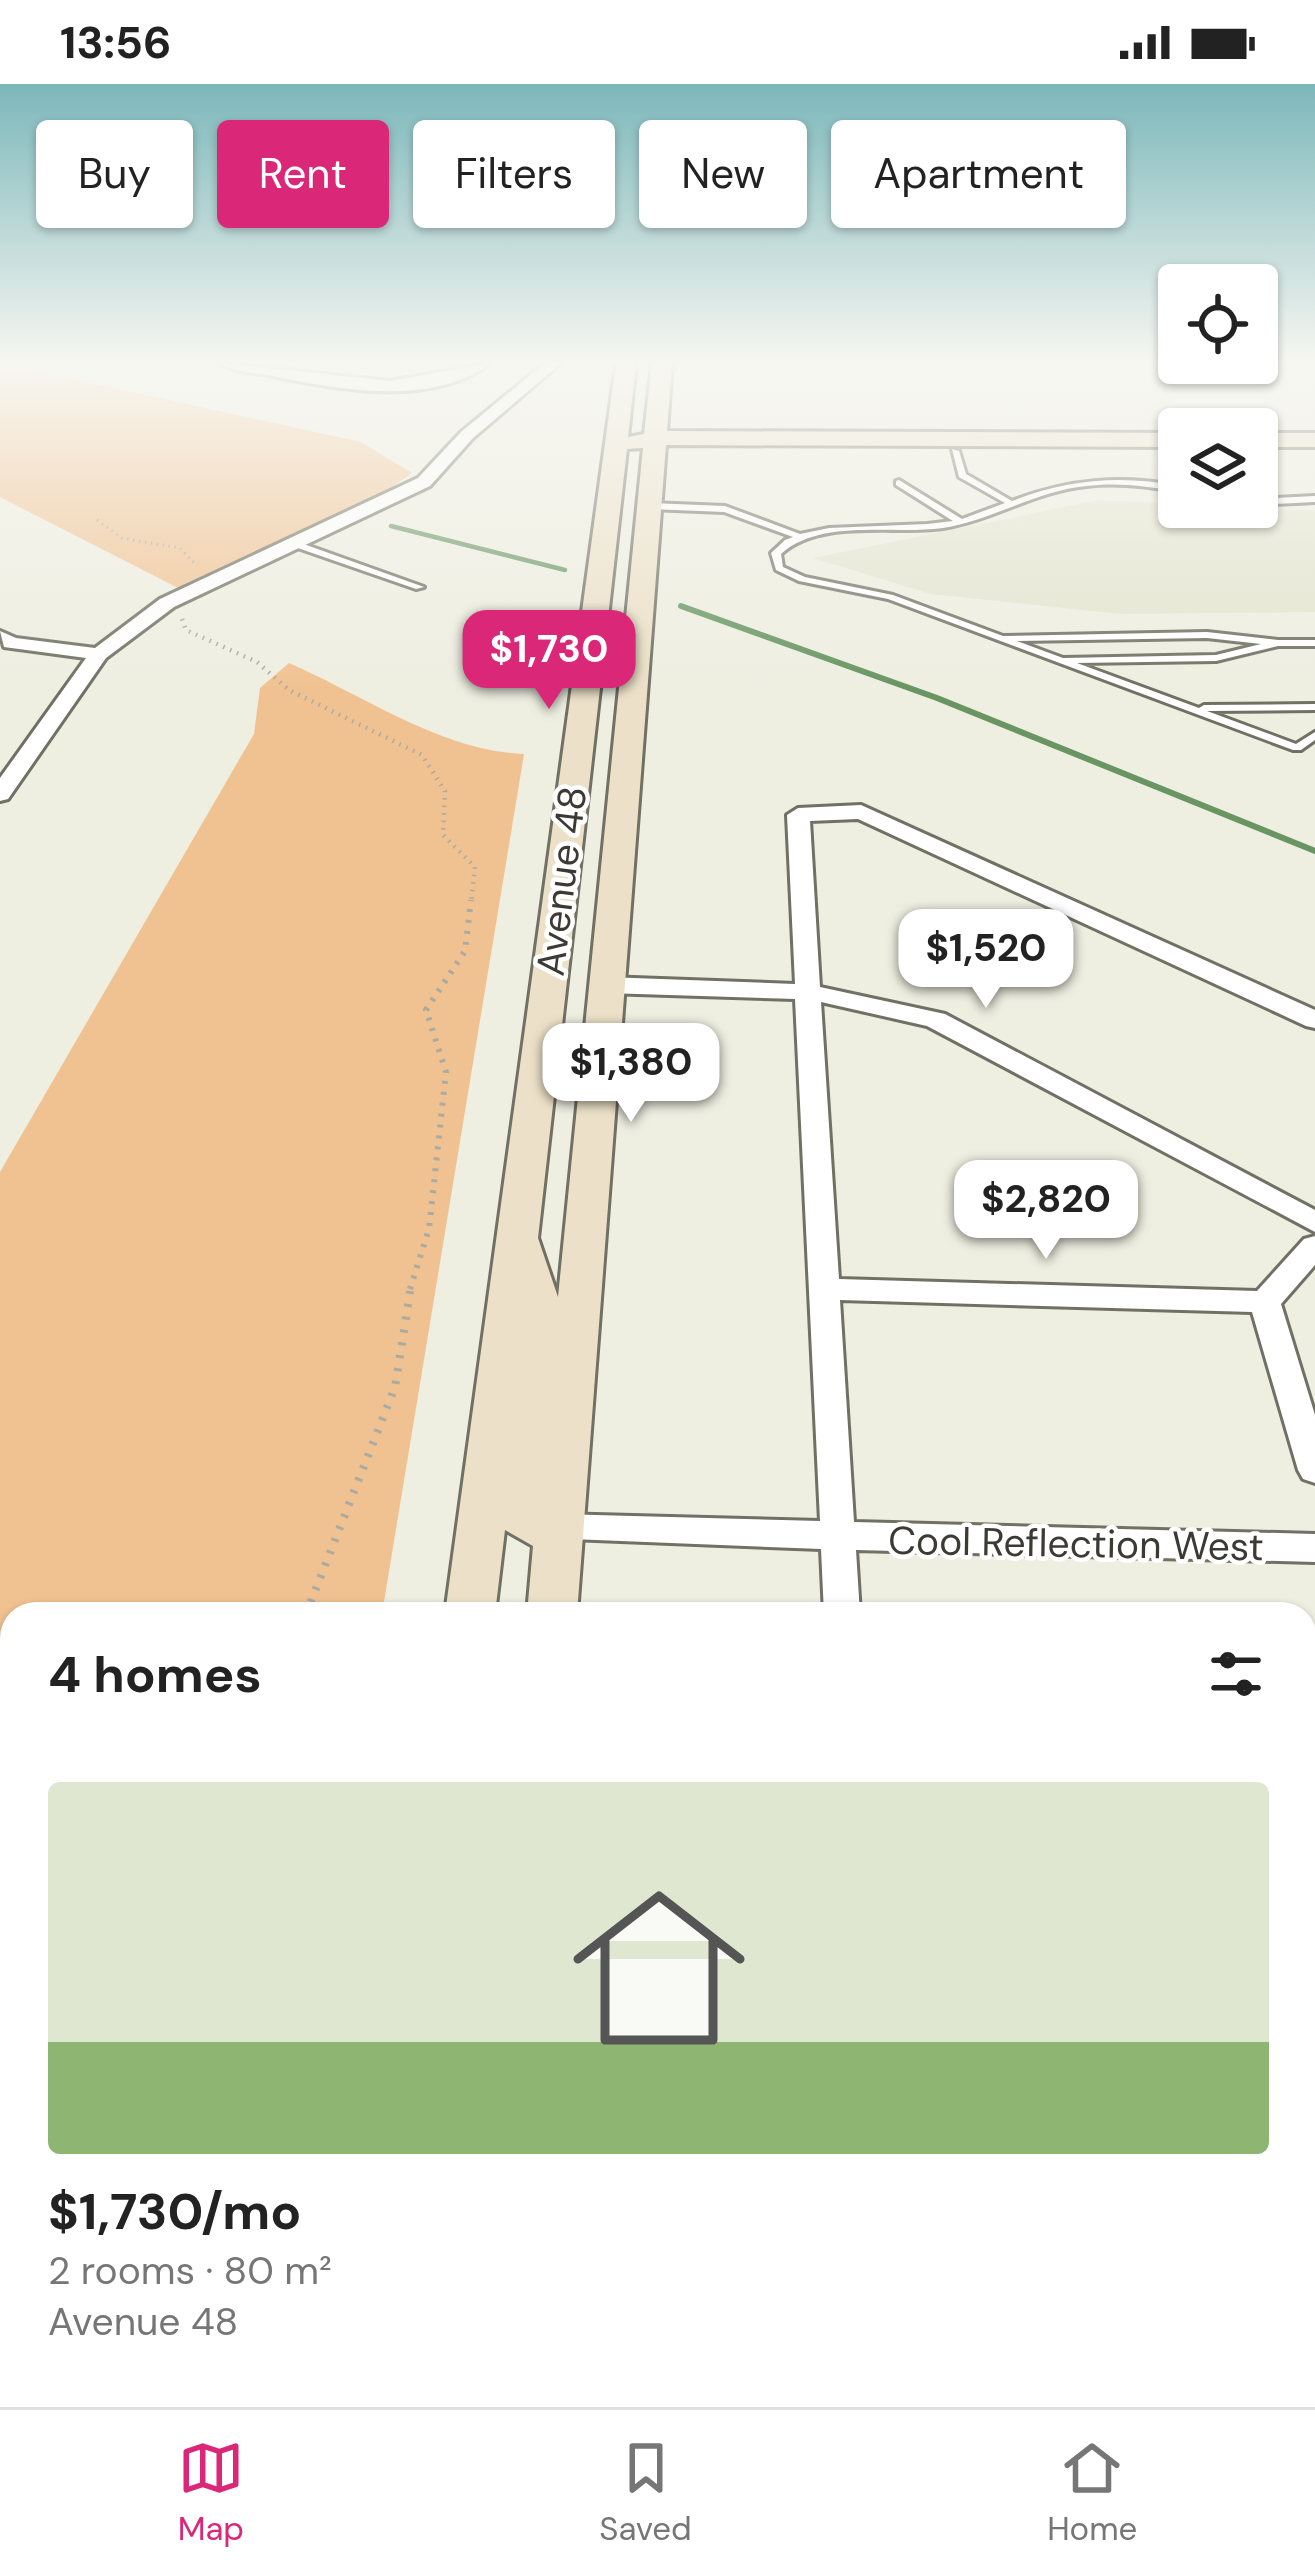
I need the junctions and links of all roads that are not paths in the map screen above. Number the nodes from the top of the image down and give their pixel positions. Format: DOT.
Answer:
graph roads {
  1 [pos="434,471"];
  2 [pos="614,471"];
  3 [pos="653,471"];
  4 [pos="961,471"];
  5 [pos="899,483"];
  6 [pos="1158,486"];
  7 [pos="1315,499"];
  8 [pos="1278,501"];
  9 [pos="1012,504"];
  10 [pos="650,506"];
  11 [pos="960,521"];
  12 [pos="797,536"];
  13 [pos="295,544"];
  14 [pos="419,587"];
  15 [pos="0,637"];
  16 [pos="1003,639"];
  17 [pos="1315,643"];
  18 [pos="1278,644"];
  19 [pos="99,654"];
  20 [pos="1057,661"];
  21 [pos="1315,707"];
  22 [pos="1190,708"];
  23 [pos="1315,735"];
  24 [pos="0,750"];
  25 [pos="28,750"];
  26 [pos="0,794"];
  27 [pos="548,985"];
  28 [pos="606,985"];
  29 [pos="810,989"];
  30 [pos="1315,1020"];
  31 [pos="1315,1222"];
  32 [pos="517,1230"];
  33 [pos="1315,1246"];
  34 [pos="825,1289"];
  35 [pos="1265,1302"];
  36 [pos="1315,1470"];
  37 [pos="558,1528"];
  38 [pos="838,1538"];
  39 [pos="1315,1548"];
  40 [pos="471,1602"];
  41 [pos="553,1602"];
  42 [pos="841,1602"];
  1 -- 13 [label="street"];
  2 -- 27 [label="main road, Avenue 48"];
  3 -- 10 [label="main road, Avenue 48"];
  4 -- 9 [label="lane"];
  5 -- 11 [label="lane"];
  6 -- 9 [label="lane"];
  7 -- 8 [label="lane"];
  9 -- 11 [label="lane"];
  10 -- 12 [label="lane"];
  10 -- 28 [label="main road, Avenue 48"];
  11 -- 12 [label="lane"];
  12 -- 16 [label="lane"];
  13 -- 14 [label="lane"];
  13 -- 19 [label="street"];
  15 -- 19 [label="street"];
  16 -- 18 [label="lane"];
  16 -- 20 [label="lane"];
  17 -- 18 [label="lane"];
  18 -- 20 [label="lane"];
  19 -- 25 [label="street"];
  20 -- 22 [label="lane"];
  21 -- 22 [label="lane"];
  22 -- 23 [label="lane"];
  24 -- 25 [label="street"];
  25 -- 26 [label="street"];
  27 -- 28 [label="main road"];
  27 -- 32 [label="main road, Avenue 48"];
  28 -- 29 [label="street"];
  28 -- 37 [label="main road, Avenue 48"];
  29 -- 30 [label="street, Cool Reflection West"];
  29 -- 31 [label="street"];
  29 -- 34 [label="street, Cool Reflection West"];
  32 -- 37 [label="main road"];
  32 -- 40 [label="main road, Avenue 48"];
  33 -- 35 [label="street"];
  34 -- 35 [label="street"];
  34 -- 38 [label="street, Cool Reflection West"];
  35 -- 36 [label="street"];
  37 -- 38 [label="street, Cool Reflection West"];
  37 -- 41 [label="main road, Avenue 48"];
  38 -- 39 [label="street, Cool Reflection West"];
  38 -- 42 [label="street, Cool Reflection West"];
}
